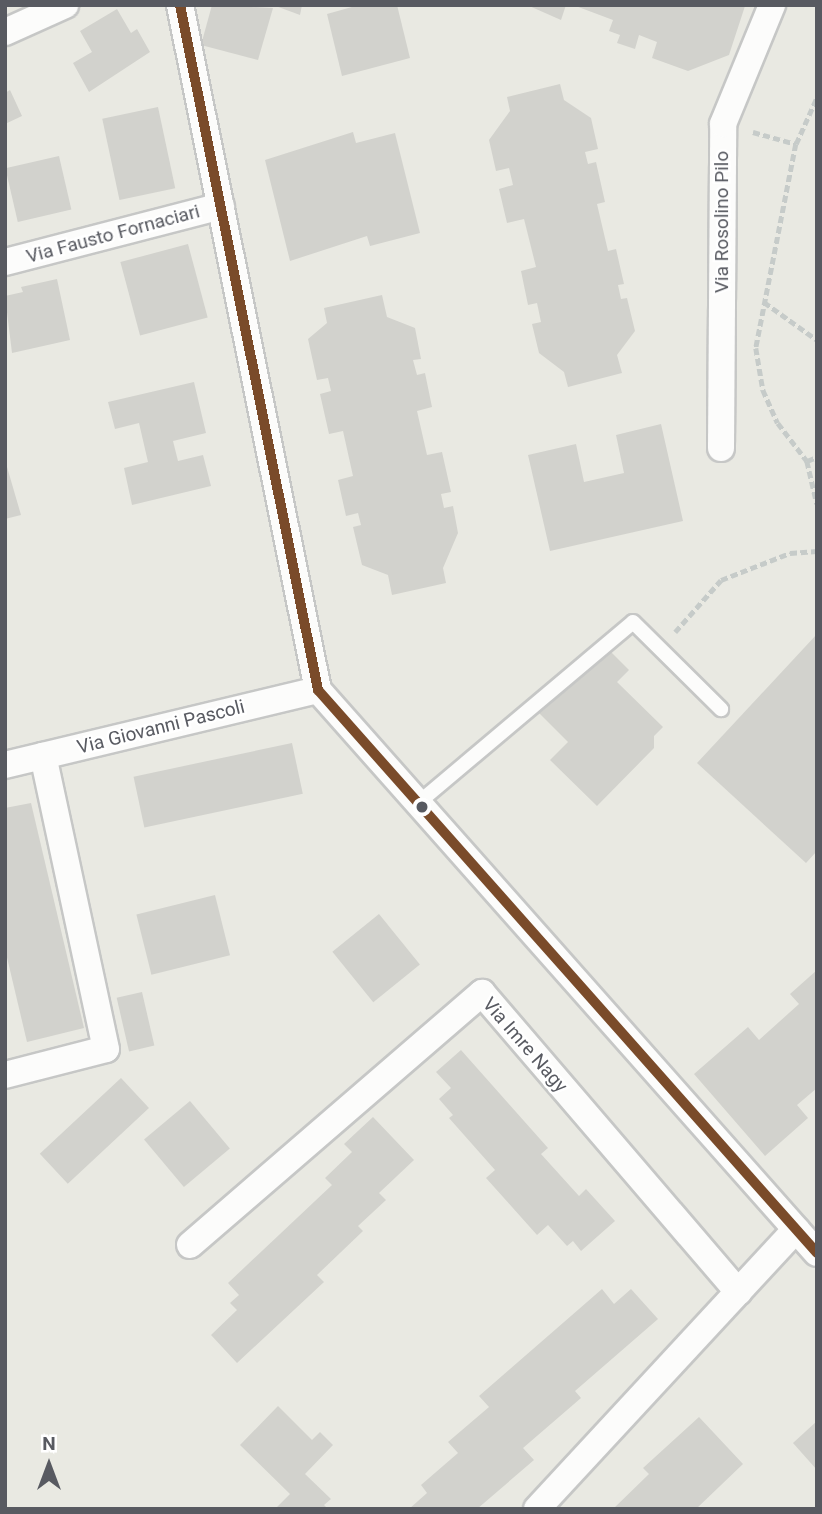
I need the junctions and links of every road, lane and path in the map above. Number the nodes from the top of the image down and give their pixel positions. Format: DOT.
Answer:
graph roads {
  1 [pos="65,5"];
  2 [pos="180,5"];
  3 [pos="772,5"];
  4 [pos="5,32"];
  5 [pos="817,97"];
  6 [pos="723,124"];
  7 [pos="796,144"];
  8 [pos="221,206"];
  9 [pos="5,262"];
  10 [pos="764,302"];
  11 [pos="817,340"];
  12 [pos="721,448"];
  13 [pos="817,457"];
  14 [pos="807,461"];
  15 [pos="817,504"];
  16 [pos="817,551"];
  17 [pos="658,646"];
  18 [pos="318,690"];
  19 [pos="721,709"];
  20 [pos="43,756"];
  21 [pos="5,765"];
  22 [pos="417,804"];
  23 [pos="5,1075"];
  24 [pos="796,1230"];
  25 [pos="190,1245"];
  26 [pos="816,1252"];
  27 [pos="738,1292"];
  28 [pos="537,1509"];
  1 -- 4 [label="street"];
  2 -- 8 [label="street"];
  3 -- 6 [label="street, Via Rosolino Pilo"];
  5 -- 7 [label="path"];
  6 -- 7 [label="path"];
  6 -- 12 [label="street, Via Rosolino Pilo"];
  7 -- 10 [label="path"];
  8 -- 9 [label="street, Via Fausto Fornaciari"];
  8 -- 18 [label="street"];
  10 -- 11 [label="path"];
  10 -- 14 [label="path"];
  13 -- 14 [label="path"];
  14 -- 15 [label="path"];
  16 -- 17 [label="path"];
  17 -- 19 [label="lane"];
  17 -- 22 [label="lane"];
  18 -- 20 [label="street, Via Giovanni Pascoli"];
  18 -- 22 [label="street"];
  20 -- 21 [label="street, Via Giovanni Pascoli"];
  20 -- 23 [label="street"];
  22 -- 24 [label="street"];
  24 -- 26 [label="street"];
  24 -- 27 [label="street"];
  25 -- 27 [label="street, Via Imre Nagy"];
  27 -- 28 [label="street"];
}
